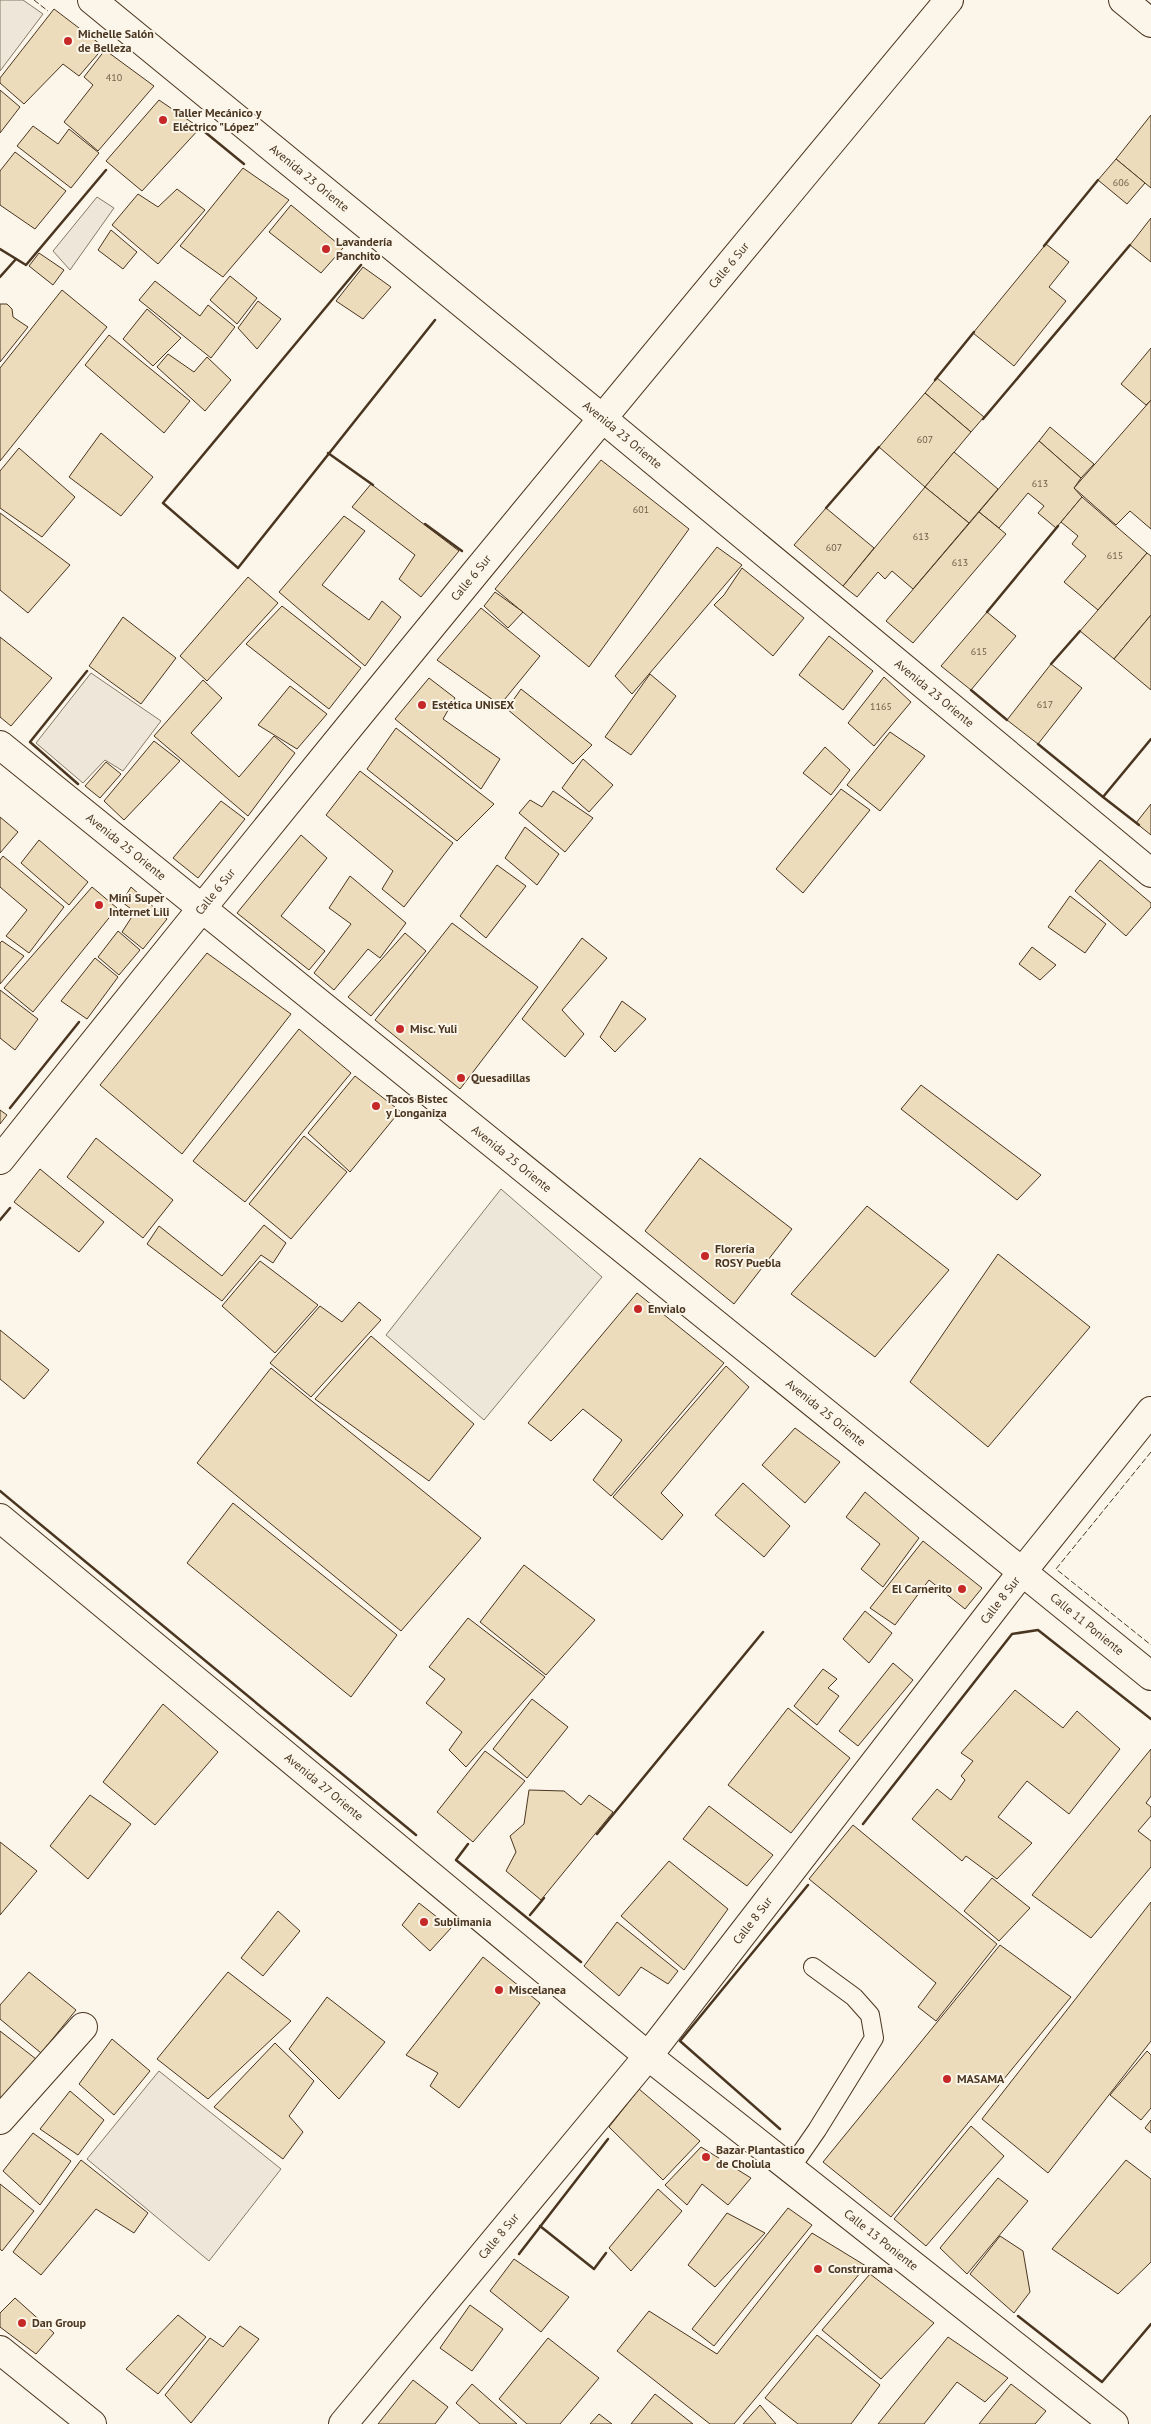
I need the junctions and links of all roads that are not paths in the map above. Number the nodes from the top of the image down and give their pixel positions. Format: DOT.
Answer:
graph roads {
  1 [pos="92,0"];
  2 [pos="949,0"];
  3 [pos="1123,0"];
  4 [pos="1151,23"];
  5 [pos="602,418"];
  6 [pos="0,744"];
  7 [pos="1151,873"];
  8 [pos="200,908"];
  9 [pos="0,1160"];
  10 [pos="1151,1411"];
  11 [pos="0,1518"];
  12 [pos="1022,1572"];
  13 [pos="1151,1676"];
  14 [pos="813,1967"];
  15 [pos="83,2027"];
  16 [pos="648,2056"];
  17 [pos="0,2120"];
  18 [pos="790,2168"];
  19 [pos="0,2350"];
  20 [pos="92,2424"];
  21 [pos="344,2424"];
  22 [pos="1114,2424"];
  1 -- 5 [label="street, Avenida 23 Oriente"];
  2 -- 5 [label="street, Calle 6 Sur"];
  3 -- 4 [label="street"];
  5 -- 7 [label="street, Avenida 23 Oriente"];
  5 -- 8 [label="street, Calle 6 Sur"];
  6 -- 8 [label="street, Avenida 25 Oriente"];
  8 -- 9 [label="street, Calle 6 Sur"];
  8 -- 12 [label="street, Avenida 25 Oriente"];
  10 -- 12 [label="street, Calle 8 Sur"];
  11 -- 16 [label="street, Avenida 27 Oriente"];
  12 -- 13 [label="street, Calle 11 Poniente"];
  12 -- 16 [label="street, Calle 8 Sur"];
  14 -- 18 [label="lane"];
  15 -- 17 [label="street"];
  16 -- 18 [label="street, Calle 13 Poniente"];
  16 -- 21 [label="street, Calle 8 Sur"];
  18 -- 22 [label="street, Calle 13 Poniente"];
  19 -- 20 [label="street"];
}
